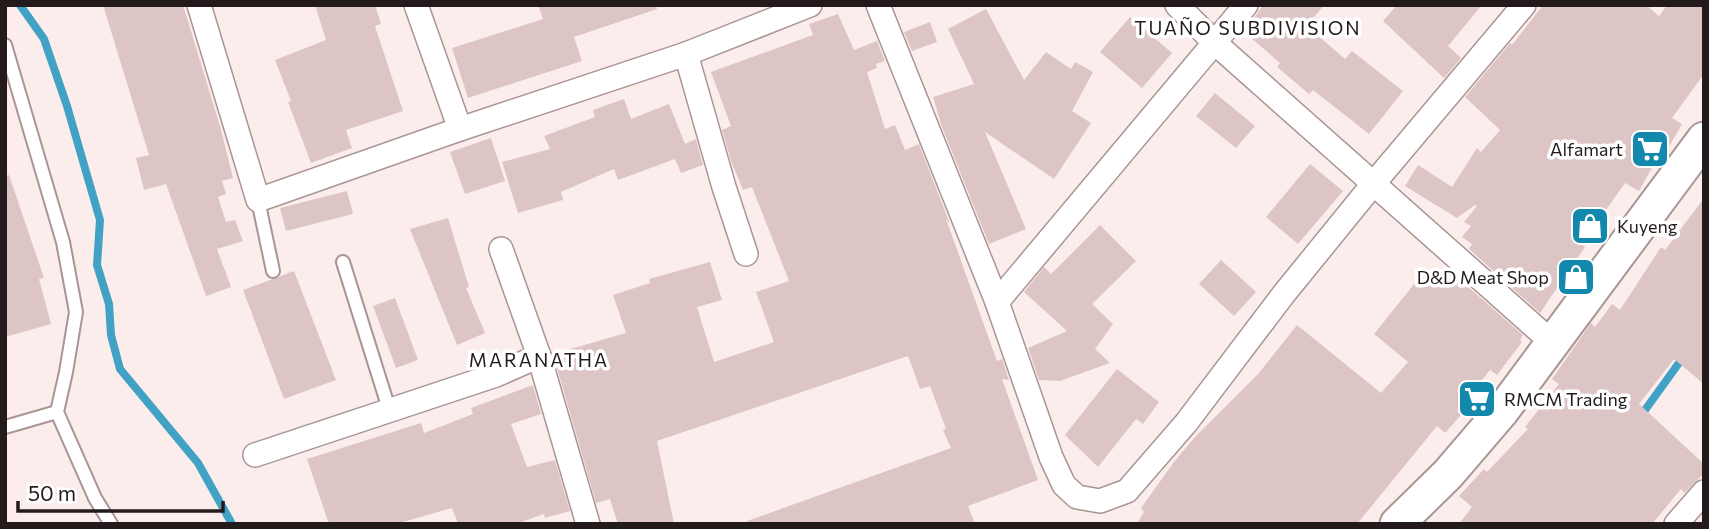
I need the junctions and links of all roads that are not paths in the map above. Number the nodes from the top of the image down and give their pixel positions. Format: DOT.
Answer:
graph roads {
  1 [pos="199,5"];
  2 [pos="416,5"];
  3 [pos="810,5"];
  4 [pos="877,5"];
  5 [pos="1177,5"];
  6 [pos="1246,5"];
  7 [pos="1524,5"];
  8 [pos="1215,43"];
  9 [pos="5,45"];
  10 [pos="686,54"];
  11 [pos="460,129"];
  12 [pos="1704,139"];
  13 [pos="1374,183"];
  14 [pos="258,200"];
  15 [pos="501,250"];
  16 [pos="746,254"];
  17 [pos="343,262"];
  18 [pos="273,271"];
  19 [pos="997,302"];
  20 [pos="1553,343"];
  21 [pos="539,356"];
  22 [pos="389,409"];
  23 [pos="57,412"];
  24 [pos="5,427"];
  25 [pos="255,455"];
  26 [pos="1704,492"];
  27 [pos="111,524"];
  28 [pos="589,524"];
  29 [pos="1397,524"];
  30 [pos="1676,524"];
  1 -- 14 [label="street"];
  2 -- 11 [label="street"];
  3 -- 10 [label="street"];
  4 -- 19 [label="street"];
  5 -- 8 [label="street"];
  6 -- 8 [label="street"];
  7 -- 13 [label="street"];
  8 -- 13 [label="street"];
  8 -- 19 [label="street"];
  9 -- 23 [label="lane"];
  10 -- 11 [label="street"];
  10 -- 16 [label="street"];
  11 -- 14 [label="street"];
  12 -- 20 [label="main road"];
  13 -- 19 [label="street"];
  13 -- 20 [label="street"];
  14 -- 18 [label="lane"];
  15 -- 21 [label="street"];
  17 -- 22 [label="lane"];
  20 -- 29 [label="main road"];
  21 -- 22 [label="street"];
  21 -- 28 [label="street"];
  22 -- 25 [label="street"];
  23 -- 24 [label="lane"];
  23 -- 27 [label="lane"];
  26 -- 30 [label="street"];
}
